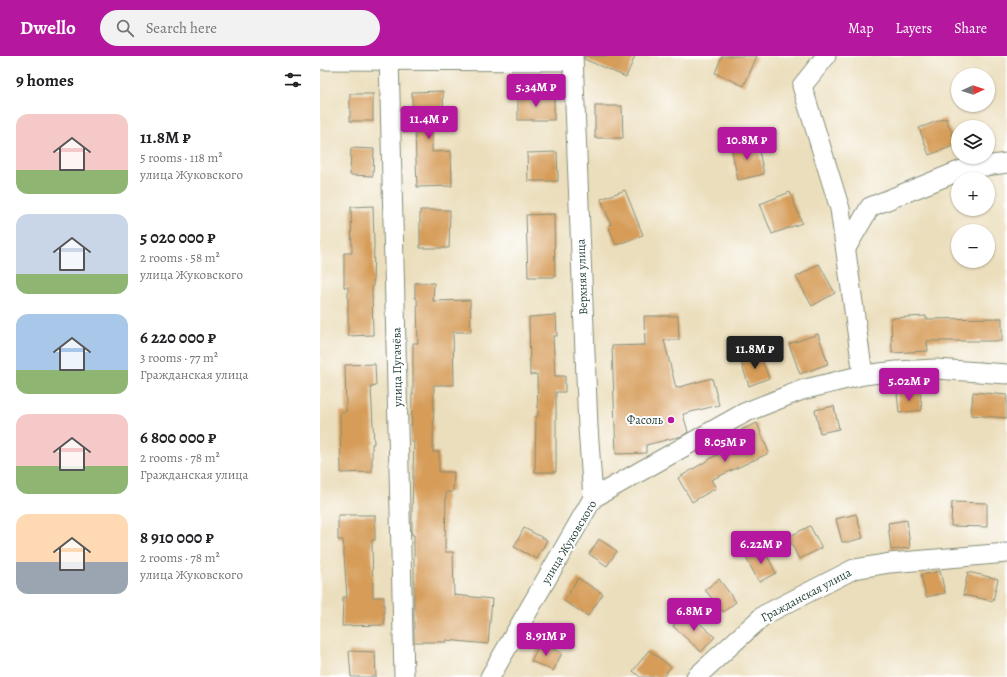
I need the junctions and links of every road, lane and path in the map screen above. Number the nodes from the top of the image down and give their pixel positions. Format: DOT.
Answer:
graph roads {
  1 [pos="826,56"];
  2 [pos="389,59"];
  3 [pos="573,59"];
  4 [pos="320,60"];
  5 [pos="1007,163"];
  6 [pos="846,248"];
  7 [pos="1007,374"];
  8 [pos="863,375"];
  9 [pos="593,498"];
  10 [pos="1007,553"];
  11 [pos="404,677"];
  12 [pos="490,677"];
  13 [pos="696,677"];
  1 -- 6 [label="street"];
  2 -- 3 [label="street"];
  2 -- 4 [label="street"];
  2 -- 11 [label="street, улица Пугачёва"];
  3 -- 9 [label="street, Верхняя улица"];
  5 -- 6 [label="street"];
  6 -- 8 [label="street"];
  7 -- 8 [label="street, улица Жуковского"];
  8 -- 9 [label="street, улица Жуковского"];
  9 -- 12 [label="street, улица Жуковского"];
  10 -- 13 [label="street, Гражданская улица"];
}
